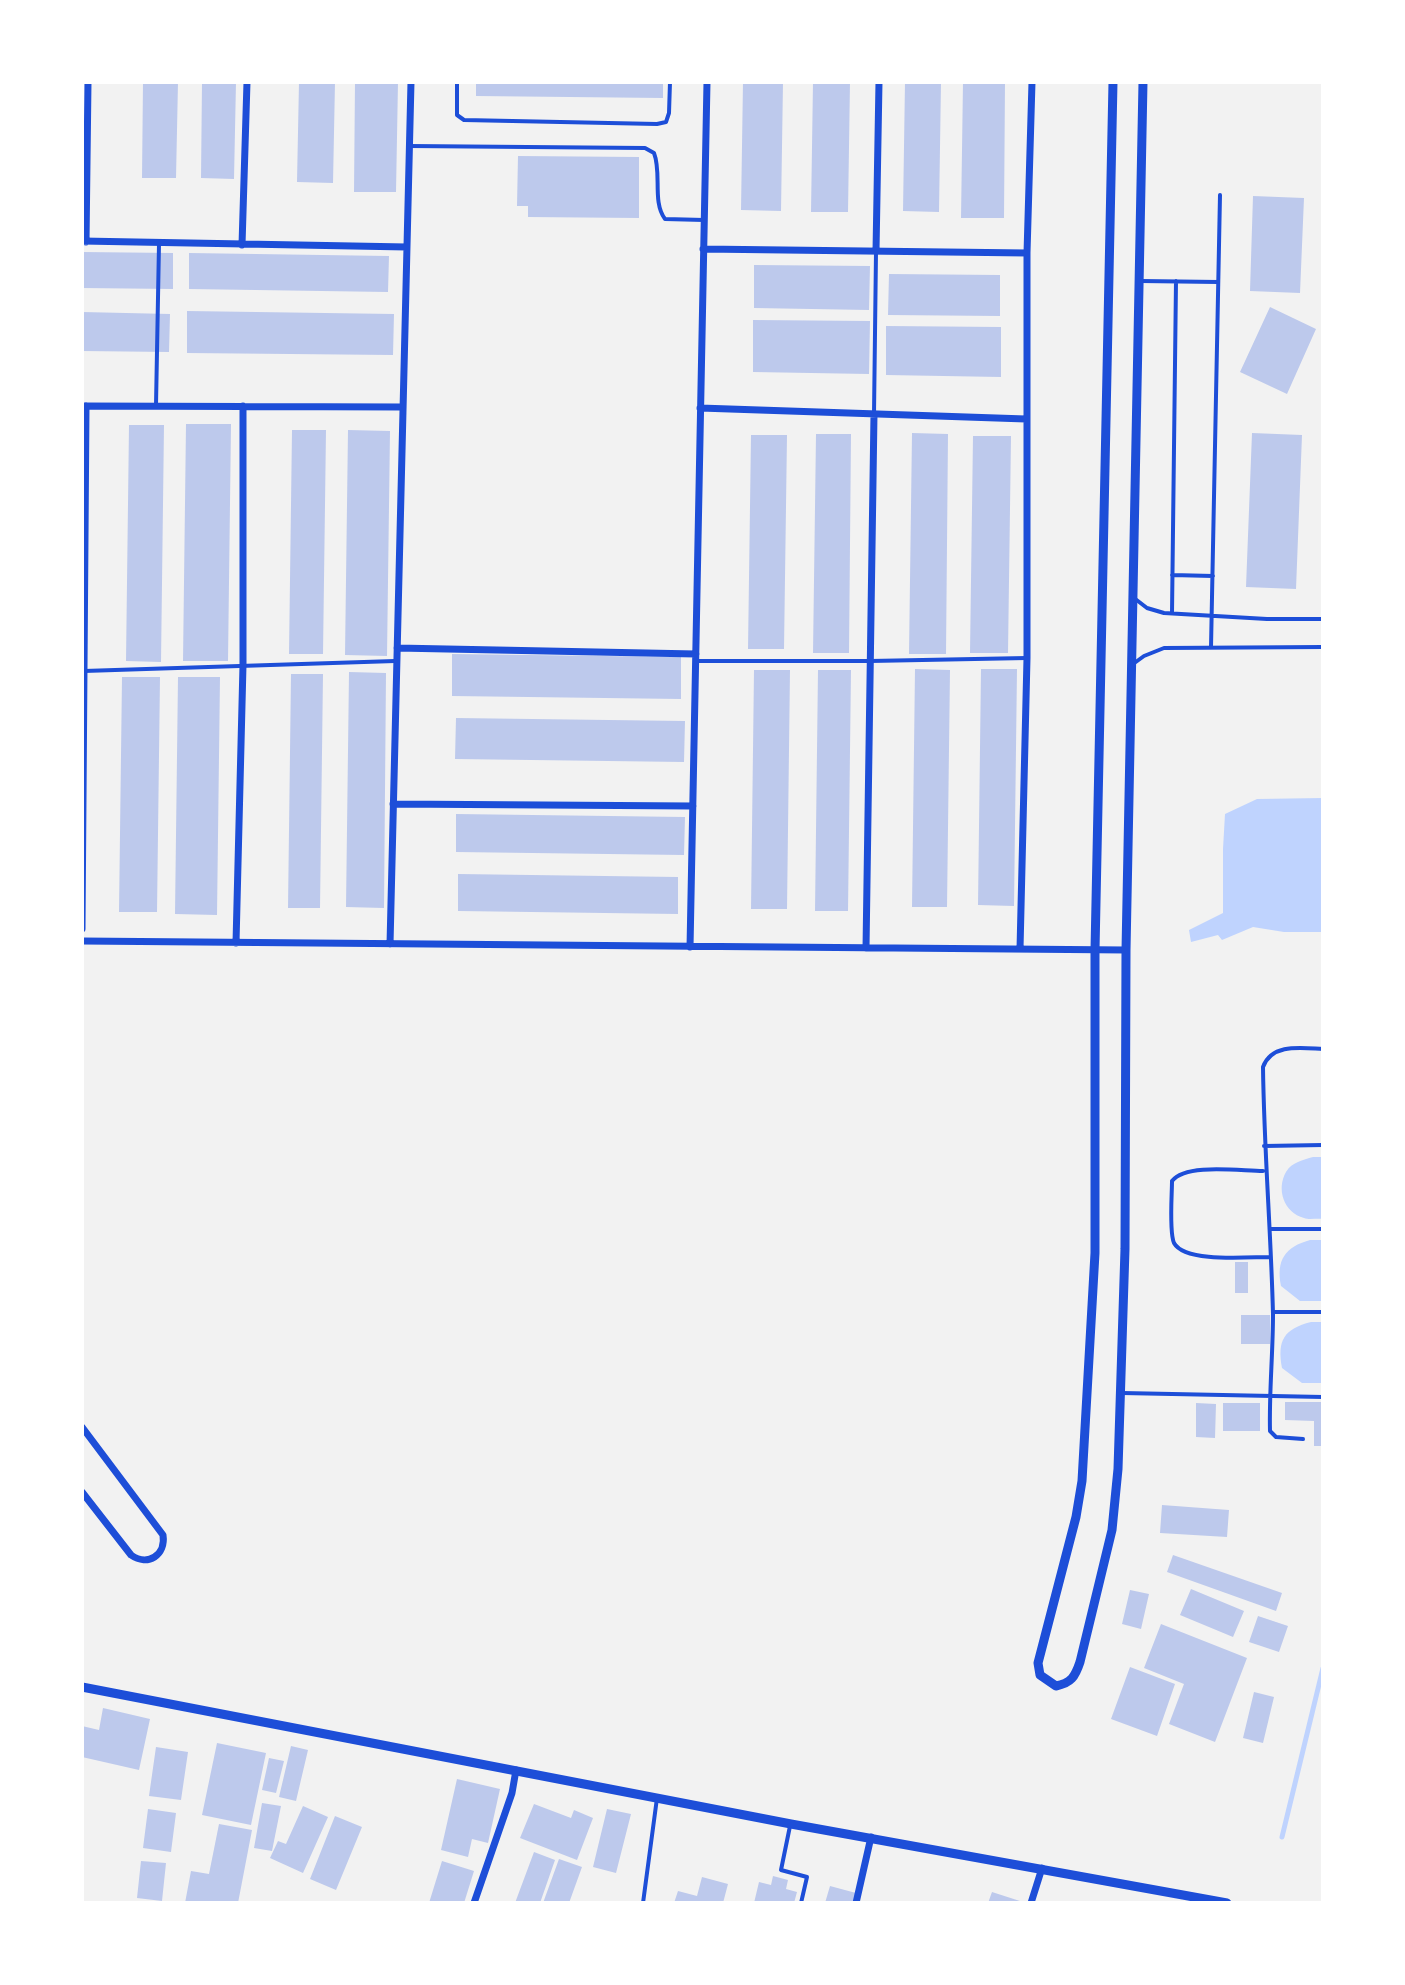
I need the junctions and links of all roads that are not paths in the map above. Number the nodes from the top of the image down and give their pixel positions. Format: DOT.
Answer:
graph roads {
  1 [pos="88,82"];
  2 [pos="247,82"];
  3 [pos="411,82"];
  4 [pos="457,82"];
  5 [pos="670,82"];
  6 [pos="707,82"];
  7 [pos="879,82"];
  8 [pos="1032,82"];
  9 [pos="1113,82"];
  10 [pos="1143,82"];
  11 [pos="409,146"];
  12 [pos="1220,195"];
  13 [pos="704,220"];
  14 [pos="84,242"];
  15 [pos="159,243"];
  16 [pos="242,245"];
  17 [pos="407,247"];
  18 [pos="703,249"];
  19 [pos="876,251"];
  20 [pos="1027,253"];
  21 [pos="1138,281"];
  22 [pos="1176,281"];
  23 [pos="1218,282"];
  24 [pos="156,405"];
  25 [pos="84,406"];
  26 [pos="243,406"];
  27 [pos="403,407"];
  28 [pos="700,408"];
  29 [pos="874,414"];
  30 [pos="1026,419"];
  31 [pos="1172,575"];
  32 [pos="1213,576"];
  33 [pos="1132,597"];
  34 [pos="1172,613"];
  35 [pos="1212,616"];
  36 [pos="1323,619"];
  37 [pos="1211,647"];
  38 [pos="1323,647"];
  39 [pos="397,648"];
  40 [pos="696,657"];
  41 [pos="1027,658"];
  42 [pos="396,661"];
  43 [pos="870,661"];
  44 [pos="243,665"];
  45 [pos="1131,666"];
  46 [pos="84,670"];
  47 [pos="393,804"];
  48 [pos="693,806"];
  49 [pos="82,929"];
  50 [pos="82,941"];
  51 [pos="236,943"];
  52 [pos="390,944"];
  53 [pos="690,947"];
  54 [pos="866,948"];
  55 [pos="1020,949"];
  56 [pos="1095,950"];
  57 [pos="1126,950"];
  58 [pos="1323,1049"];
  59 [pos="1323,1145"];
  60 [pos="1264,1146"];
  61 [pos="1264,1171"];
  62 [pos="1270,1229"];
  63 [pos="1323,1229"];
  64 [pos="1269,1257"];
  65 [pos="1273,1312"];
  66 [pos="1323,1312"];
  67 [pos="1119,1393"];
  68 [pos="1269,1396"];
  69 [pos="1323,1397"];
  70 [pos="82,1427"];
  71 [pos="1303,1439"];
  72 [pos="82,1492"];
  73 [pos="82,1687"];
  74 [pos="516,1770"];
  75 [pos="657,1797"];
  76 [pos="791,1824"];
  77 [pos="871,1837"];
  78 [pos="1042,1868"];
  79 [pos="1178,1898"];
  80 [pos="474,1903"];
  81 [pos="643,1903"];
  82 [pos="801,1903"];
  83 [pos="856,1903"];
  84 [pos="1031,1903"];
  85 [pos="1227,1903"];
  1 -- 14 [label="street"];
  2 -- 16 [label="street"];
  3 -- 11 [label="street"];
  4 -- 5 [label="lane"];
  6 -- 13 [label="street"];
  7 -- 19 [label="street"];
  8 -- 20 [label="street"];
  9 -- 56 [label="street"];
  10 -- 21 [label="street"];
  11 -- 13 [label="lane"];
  11 -- 17 [label="street"];
  12 -- 23 [label="lane"];
  13 -- 18 [label="street"];
  14 -- 15 [label="street"];
  15 -- 16 [label="street"];
  15 -- 24 [label="lane"];
  16 -- 17 [label="street"];
  17 -- 27 [label="street"];
  18 -- 19 [label="street"];
  18 -- 28 [label="street"];
  19 -- 20 [label="street"];
  19 -- 29 [label="lane"];
  20 -- 30 [label="street"];
  21 -- 22 [label="lane"];
  21 -- 33 [label="street"];
  22 -- 23 [label="lane"];
  22 -- 31 [label="lane"];
  23 -- 32 [label="lane"];
  24 -- 25 [label="street"];
  24 -- 26 [label="street"];
  25 -- 46 [label="street"];
  26 -- 27 [label="street"];
  26 -- 44 [label="street"];
  27 -- 39 [label="street"];
  28 -- 29 [label="street"];
  28 -- 40 [label="street"];
  29 -- 30 [label="street"];
  29 -- 43 [label="street"];
  30 -- 41 [label="street"];
  31 -- 32 [label="lane"];
  31 -- 34 [label="lane"];
  32 -- 35 [label="lane"];
  33 -- 34 [label="lane"];
  33 -- 45 [label="street"];
  34 -- 35 [label="lane"];
  35 -- 36 [label="lane"];
  35 -- 37 [label="lane"];
  37 -- 38 [label="lane"];
  37 -- 45 [label="lane"];
  39 -- 40 [label="street"];
  39 -- 42 [label="street"];
  40 -- 43 [label="lane"];
  40 -- 48 [label="street"];
  41 -- 43 [label="lane"];
  41 -- 55 [label="street"];
  42 -- 44 [label="lane"];
  42 -- 47 [label="street"];
  43 -- 54 [label="street"];
  44 -- 46 [label="lane"];
  44 -- 51 [label="street"];
  45 -- 57 [label="street"];
  46 -- 49 [label="street"];
  47 -- 48 [label="street"];
  47 -- 52 [label="street"];
  48 -- 53 [label="street"];
  50 -- 51 [label="street"];
  51 -- 52 [label="street"];
  52 -- 53 [label="street"];
  53 -- 54 [label="street"];
  54 -- 55 [label="street"];
  55 -- 56 [label="street"];
  56 -- 57 [label="street"];
  56 -- 67 [label="street"];
  57 -- 67 [label="street"];
  58 -- 60 [label="lane"];
  59 -- 60 [label="lane"];
  60 -- 61 [label="lane"];
  61 -- 62 [label="lane"];
  61 -- 64 [label="lane"];
  62 -- 63 [label="lane"];
  62 -- 64 [label="lane"];
  64 -- 65 [label="lane"];
  65 -- 66 [label="lane"];
  65 -- 68 [label="lane"];
  67 -- 68 [label="lane"];
  68 -- 69 [label="lane"];
  68 -- 71 [label="lane"];
  70 -- 72 [label="street"];
  73 -- 74 [label="street"];
  74 -- 75 [label="street"];
  74 -- 80 [label="street"];
  75 -- 76 [label="street"];
  75 -- 81 [label="lane"];
  76 -- 77 [label="street"];
  76 -- 82 [label="lane"];
  77 -- 78 [label="street"];
  77 -- 83 [label="street"];
  78 -- 79 [label="street"];
  78 -- 84 [label="street"];
  79 -- 85 [label="street"];
}
